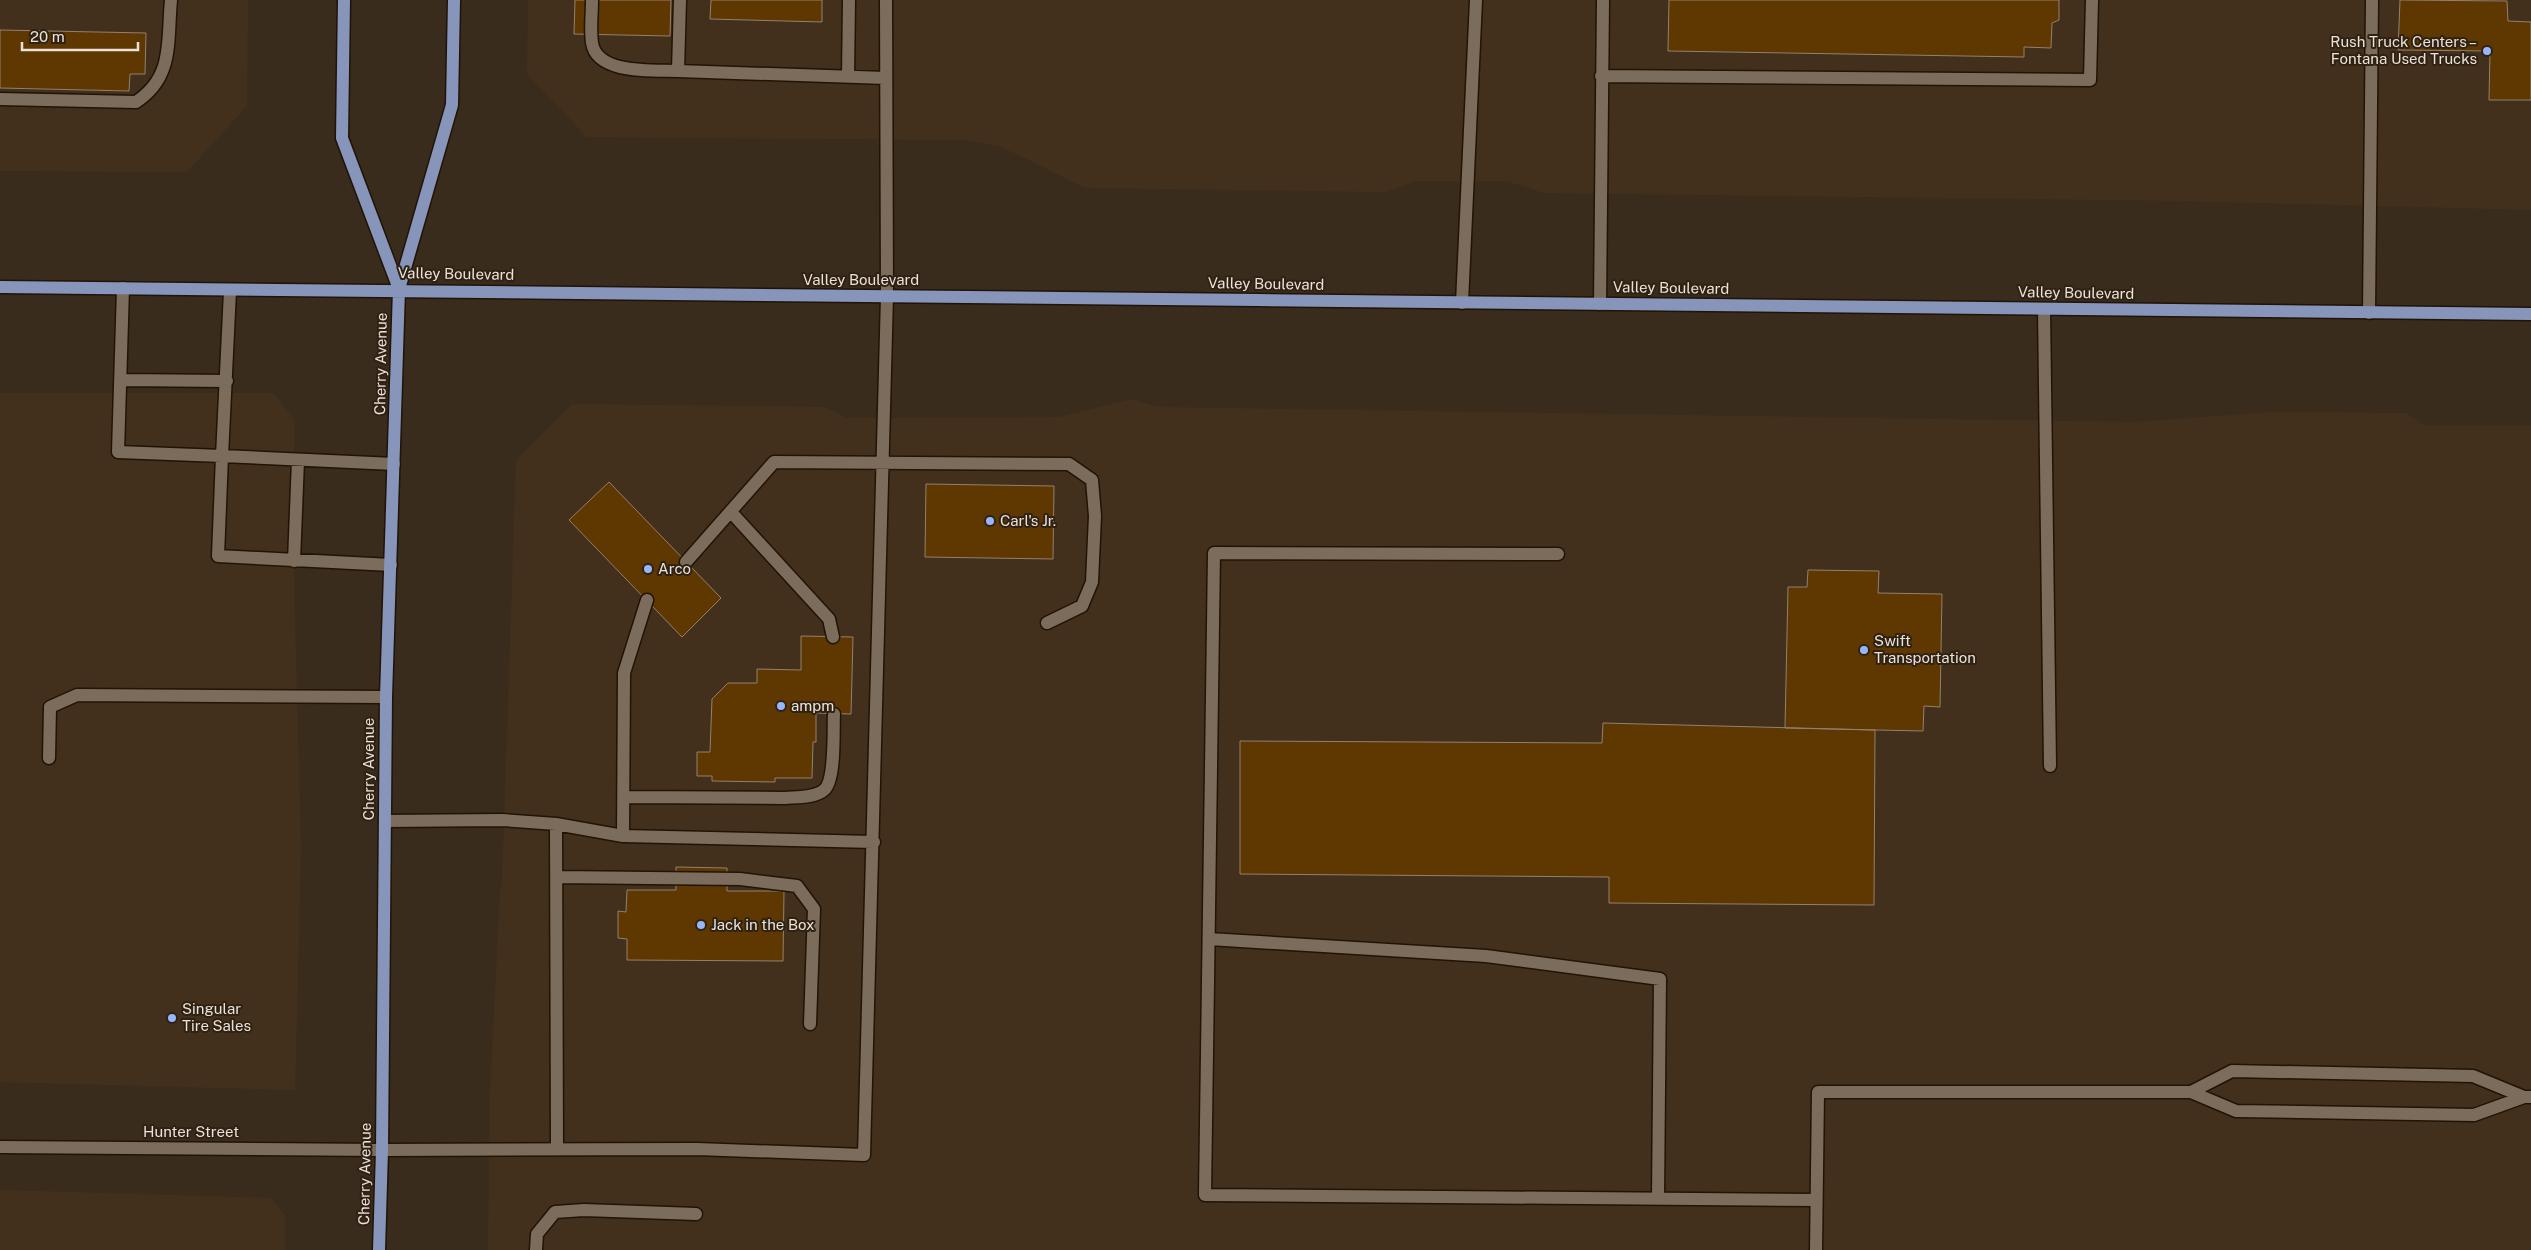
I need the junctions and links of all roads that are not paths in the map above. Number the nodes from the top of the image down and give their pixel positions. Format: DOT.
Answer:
graph roads {
  1 [pos="171,0"];
  2 [pos="344,0"];
  3 [pos="454,0"];
  4 [pos="592,0"];
  5 [pos="680,0"];
  6 [pos="849,0"];
  7 [pos="886,0"];
  8 [pos="1476,0"];
  9 [pos="1603,0"];
  10 [pos="2092,0"];
  11 [pos="2372,0"];
  12 [pos="678,71"];
  13 [pos="1601,76"];
  14 [pos="848,77"];
  15 [pos="886,78"];
  16 [pos="0,99"];
  17 [pos="0,287"];
  18 [pos="123,288"];
  19 [pos="399,289"];
  20 [pos="230,291"];
  21 [pos="888,296"];
  22 [pos="1462,303"];
  23 [pos="1600,304"];
  24 [pos="2044,309"];
  25 [pos="2369,313"];
  26 [pos="2531,314"];
  27 [pos="120,380"];
  28 [pos="227,381"];
  29 [pos="222,456"];
  30 [pos="298,460"];
  31 [pos="884,462"];
  32 [pos="394,464"];
  33 [pos="732,512"];
  34 [pos="1558,554"];
  35 [pos="294,560"];
  36 [pos="686,562"];
  37 [pos="391,565"];
  38 [pos="647,600"];
  39 [pos="1047,623"];
  40 [pos="833,637"];
  41 [pos="386,697"];
  42 [pos="834,714"];
  43 [pos="49,758"];
  44 [pos="2050,766"];
  45 [pos="624,797"];
  46 [pos="385,821"];
  47 [pos="556,824"];
  48 [pos="624,836"];
  49 [pos="874,842"];
  50 [pos="557,877"];
  51 [pos="1209,939"];
  52 [pos="810,1024"];
  53 [pos="2190,1092"];
  54 [pos="2527,1097"];
  55 [pos="0,1147"];
  56 [pos="557,1148"];
  57 [pos="382,1150"];
  58 [pos="1658,1199"];
  59 [pos="1816,1200"];
  60 [pos="696,1214"];
  61 [pos="379,1250"];
  62 [pos="536,1250"];
  63 [pos="1816,1250"];
  1 -- 16 [label="street"];
  2 -- 19 [label="main road, Cherry Avenue"];
  3 -- 19 [label="main road, Cherry Avenue"];
  4 -- 12 [label="street"];
  5 -- 12 [label="street"];
  6 -- 14 [label="street"];
  7 -- 15 [label="street"];
  8 -- 22 [label="street"];
  9 -- 13 [label="street"];
  10 -- 13 [label="street"];
  11 -- 25 [label="street"];
  12 -- 14 [label="street"];
  13 -- 23 [label="street"];
  14 -- 15 [label="street"];
  15 -- 21 [label="street"];
  17 -- 18 [label="main road, Valley Boulevard"];
  18 -- 20 [label="main road, Valley Boulevard"];
  18 -- 27 [label="street"];
  19 -- 20 [label="main road, Valley Boulevard"];
  19 -- 21 [label="main road, Valley Boulevard"];
  19 -- 32 [label="main road, Cherry Avenue"];
  20 -- 28 [label="street"];
  21 -- 22 [label="main road, Valley Boulevard"];
  21 -- 31 [label="street"];
  22 -- 23 [label="main road, Valley Boulevard"];
  23 -- 24 [label="main road, Valley Boulevard"];
  24 -- 25 [label="main road, Valley Boulevard"];
  24 -- 44 [label="street"];
  25 -- 26 [label="main road, Valley Boulevard"];
  27 -- 28 [label="street"];
  27 -- 29 [label="street"];
  28 -- 29 [label="street"];
  29 -- 30 [label="street"];
  29 -- 35 [label="street"];
  30 -- 32 [label="street"];
  30 -- 35 [label="street"];
  31 -- 33 [label="street"];
  31 -- 39 [label="street"];
  31 -- 49 [label="street"];
  32 -- 37 [label="main road, Cherry Avenue"];
  33 -- 36 [label="street"];
  33 -- 40 [label="street"];
  34 -- 51 [label="street"];
  35 -- 37 [label="street"];
  37 -- 41 [label="main road, Cherry Avenue"];
  38 -- 45 [label="street"];
  41 -- 43 [label="street"];
  41 -- 46 [label="main road, Cherry Avenue"];
  42 -- 45 [label="street"];
  45 -- 48 [label="street"];
  46 -- 47 [label="street"];
  46 -- 57 [label="main road, Cherry Avenue"];
  47 -- 48 [label="street"];
  47 -- 50 [label="street"];
  48 -- 49 [label="street"];
  49 -- 56 [label="street, Hunter Street"];
  50 -- 52 [label="street"];
  50 -- 56 [label="street"];
  51 -- 58 [label="street"];
  51 -- 58 [label="street"];
  53 -- 54 [label="street"];
  53 -- 54 [label="street"];
  53 -- 59 [label="street"];
  55 -- 57 [label="street, Hunter Street"];
  56 -- 57 [label="street, Hunter Street"];
  57 -- 61 [label="main road, Cherry Avenue"];
  58 -- 59 [label="street"];
  59 -- 63 [label="street"];
  60 -- 62 [label="street"];
}
